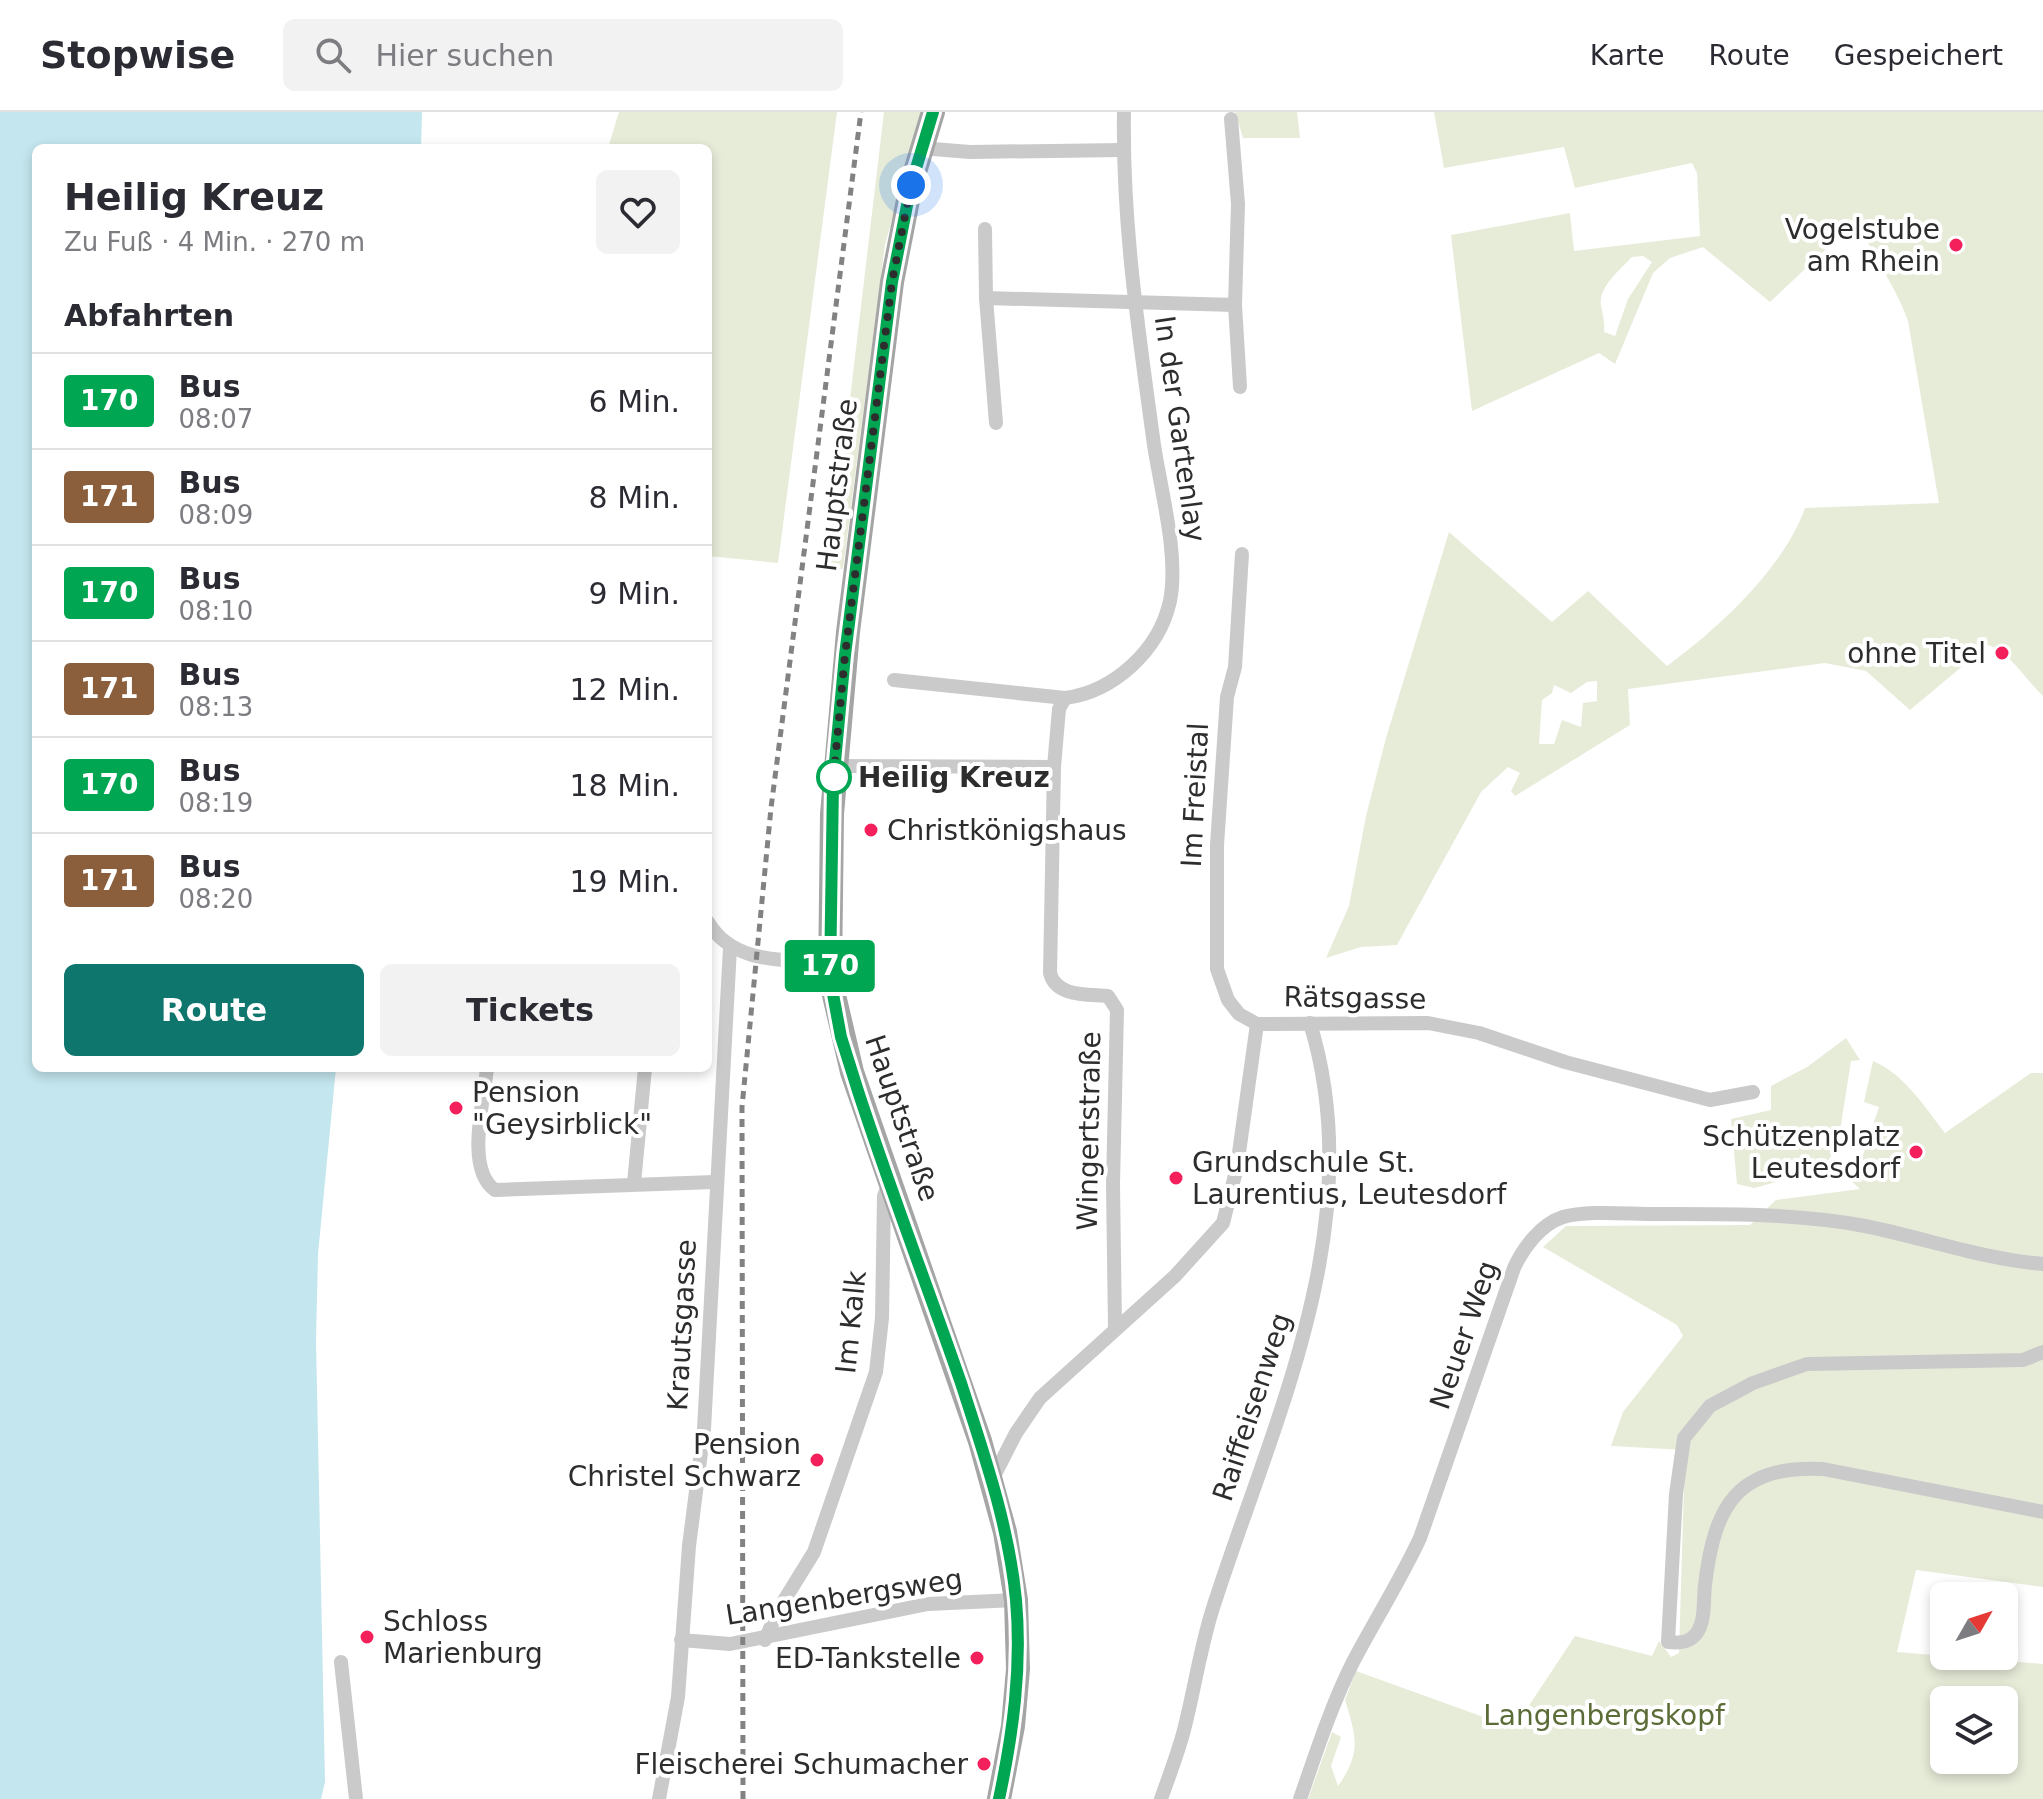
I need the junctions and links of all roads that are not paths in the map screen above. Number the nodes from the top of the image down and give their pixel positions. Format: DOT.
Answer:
graph roads {
  1 [pos="933,112"];
  2 [pos="1124,112"];
  3 [pos="1231,119"];
  4 [pos="921,148"];
  5 [pos="1123,150"];
  6 [pos="985,229"];
  7 [pos="986,298"];
  8 [pos="1136,302"];
  9 [pos="1235,305"];
  10 [pos="1240,387"];
  11 [pos="996,423"];
  12 [pos="1242,554"];
  13 [pos="894,680"];
  14 [pos="1065,698"];
  15 [pos="835,766"];
  16 [pos="1054,767"];
  17 [pos="712,927"];
  18 [pos="730,948"];
  19 [pos="830,963"];
  20 [pos="1310,1023"];
  21 [pos="1257,1024"];
  22 [pos="487,1072"];
  23 [pos="645,1072"];
  24 [pos="1753,1092"];
  25 [pos="714,1182"];
  26 [pos="890,1182"];
  27 [pos="634,1183"];
  28 [pos="2043,1264"];
  29 [pos="1115,1328"];
  30 [pos="2043,1352"];
  31 [pos="992,1480"];
  32 [pos="2043,1512"];
  33 [pos="1016,1600"];
  34 [pos="681,1640"];
  35 [pos="765,1640"];
  36 [pos="341,1662"];
  37 [pos="356,1799"];
  38 [pos="659,1799"];
  39 [pos="999,1799"];
  40 [pos="1161,1799"];
  41 [pos="1300,1799"];
  1 -- 4 [label="main road, Hauptstraße"];
  2 -- 5 [label="street, In der Gartenlay"];
  3 -- 9 [label="street"];
  4 -- 5 [label="street"];
  4 -- 15 [label="main road, Hauptstraße"];
  5 -- 8 [label="street, In der Gartenlay"];
  6 -- 7 [label="street"];
  7 -- 8 [label="street"];
  7 -- 11 [label="street"];
  8 -- 9 [label="street"];
  8 -- 14 [label="street, In der Gartenlay"];
  9 -- 10 [label="street"];
  12 -- 21 [label="street, Im Freistal"];
  13 -- 14 [label="street"];
  14 -- 16 [label="street, Wingertstraße"];
  15 -- 16 [label="street"];
  15 -- 19 [label="main road, Hauptstraße"];
  16 -- 29 [label="street, Wingertstraße"];
  17 -- 18 [label="street"];
  18 -- 19 [label="street"];
  18 -- 25 [label="street, Krautsgasse"];
  19 -- 26 [label="main road, Hauptstraße"];
  20 -- 21 [label="street, Rätsgasse"];
  20 -- 24 [label="street, Rätsgasse"];
  20 -- 40 [label="street, Raiffeisenweg"];
  21 -- 29 [label="street, Rätsgasse"];
  22 -- 27 [label="street"];
  23 -- 27 [label="street"];
  25 -- 27 [label="street"];
  25 -- 34 [label="street, Krautsgasse"];
  26 -- 31 [label="main road, Hauptstraße"];
  26 -- 35 [label="street, Im Kalk"];
  28 -- 41 [label="street, Neuer Weg"];
  29 -- 31 [label="street, Rätsgasse"];
  30 -- 32 [label="street"];
  31 -- 33 [label="main road, Hauptstraße"];
  33 -- 35 [label="street, Langenbergsweg"];
  33 -- 39 [label="main road, Hauptstraße"];
  34 -- 35 [label="street, Langenbergsweg"];
  34 -- 38 [label="street, Krautsgasse"];
  36 -- 37 [label="street"];
}
